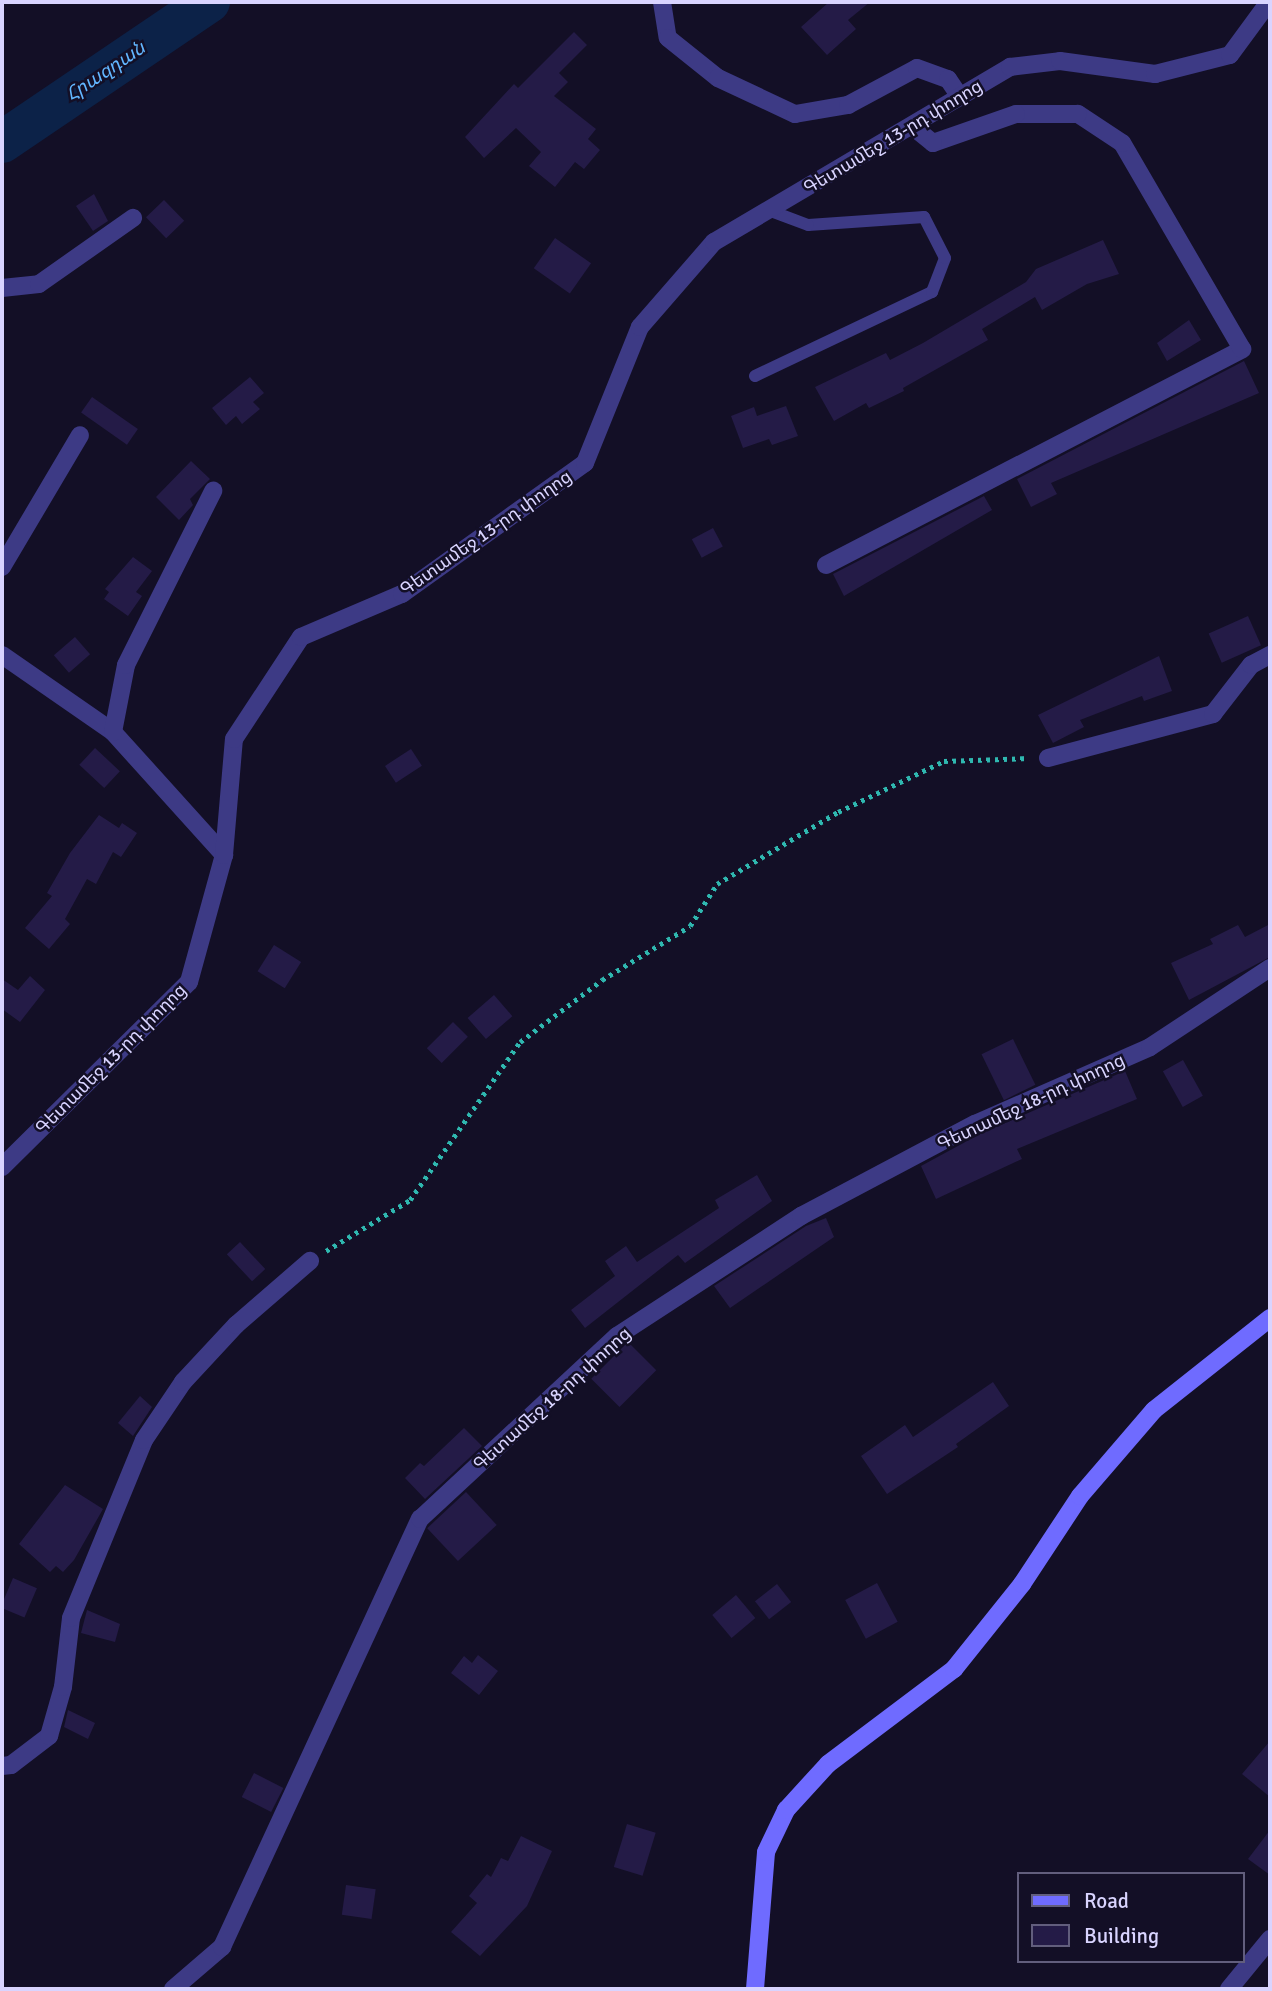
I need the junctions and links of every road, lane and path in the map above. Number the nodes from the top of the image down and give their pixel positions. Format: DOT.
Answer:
graph roads {
  1 [pos="662,2"];
  2 [pos="1269,2"];
  3 [pos="960,97"];
  4 [pos="912,126"];
  5 [pos="768,210"];
  6 [pos="133,218"];
  7 [pos="2,288"];
  8 [pos="755,376"];
  9 [pos="80,435"];
  10 [pos="213,491"];
  11 [pos="826,565"];
  12 [pos="2,566"];
  13 [pos="2,655"];
  14 [pos="1270,655"];
  15 [pos="113,732"];
  16 [pos="1048,758"];
  17 [pos="224,855"];
  18 [pos="1270,968"];
  19 [pos="2,1167"];
  20 [pos="310,1261"];
  21 [pos="1270,1318"];
  22 [pos="2,1766"];
  23 [pos="1270,1940"];
  24 [pos="173,1989"];
  25 [pos="755,1989"];
  26 [pos="1229,1989"];
  1 -- 3 [label="street"];
  2 -- 3 [label="street, Գետամեջ 13-րդ փողոց"];
  3 -- 4 [label="street, Գետամեջ 13-րդ փողոց"];
  4 -- 5 [label="street, Գետամեջ 13-րդ փողոց"];
  4 -- 11 [label="street"];
  5 -- 8 [label="lane"];
  5 -- 17 [label="street, Գետամեջ 13-րդ փողոց"];
  6 -- 7 [label="street"];
  9 -- 12 [label="street"];
  10 -- 15 [label="street"];
  13 -- 15 [label="street"];
  14 -- 16 [label="street"];
  15 -- 17 [label="street"];
  16 -- 20 [label="path"];
  17 -- 19 [label="street, Գետամեջ 13-րդ փողոց"];
  18 -- 24 [label="street, Գետամեջ 18-րդ փողոց"];
  20 -- 22 [label="street"];
  21 -- 25 [label="street"];
  23 -- 26 [label="street"];
}
